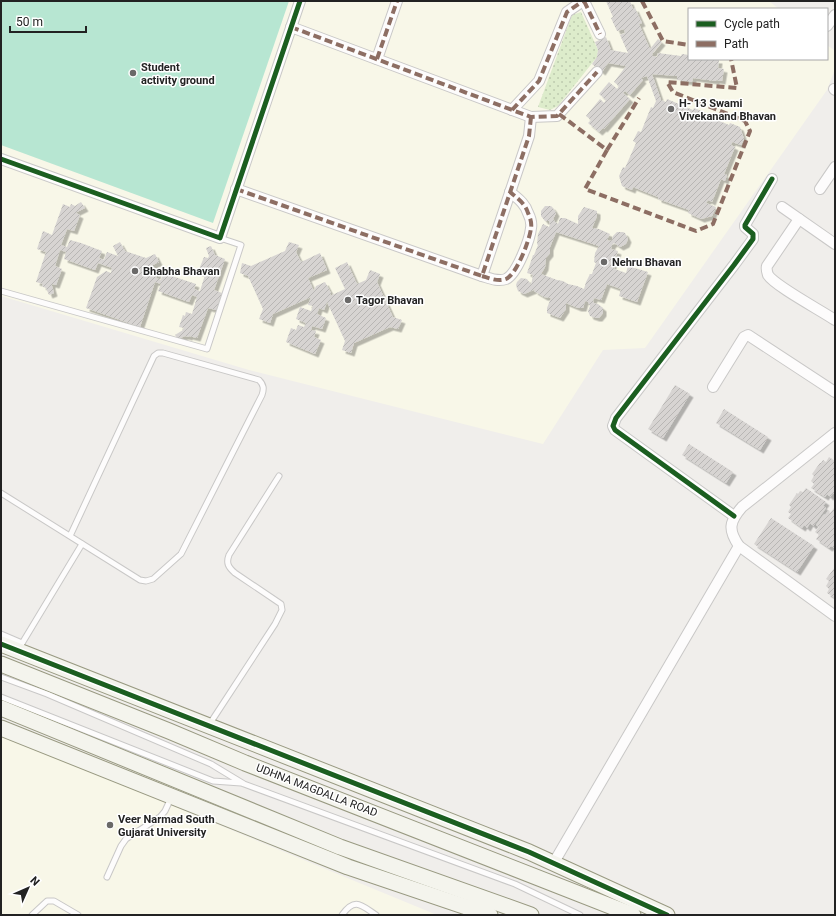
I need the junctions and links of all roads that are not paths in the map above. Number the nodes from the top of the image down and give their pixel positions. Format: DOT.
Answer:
graph roads {
  1 [pos="300,1"];
  2 [pos="397,1"];
  3 [pos="584,1"];
  4 [pos="835,15"];
  5 [pos="828,25"];
  6 [pos="291,27"];
  7 [pos="600,34"];
  8 [pos="377,59"];
  9 [pos="597,72"];
  10 [pos="512,110"];
  11 [pos="531,117"];
  12 [pos="1,159"];
  13 [pos="835,167"];
  14 [pos="772,179"];
  15 [pos="236,189"];
  16 [pos="820,189"];
  17 [pos="510,192"];
  18 [pos="782,207"];
  19 [pos="799,219"];
  20 [pos="220,238"];
  21 [pos="835,244"];
  22 [pos="482,276"];
  23 [pos="1,291"];
  24 [pos="835,320"];
  25 [pos="713,387"];
  26 [pos="835,392"];
  27 [pos="835,433"];
  28 [pos="279,476"];
  29 [pos="1,493"];
  30 [pos="734,516"];
  31 [pos="70,536"];
  32 [pos="82,544"];
  33 [pos="739,546"];
  34 [pos="835,616"];
  35 [pos="1,634"];
  36 [pos="1,644"];
  37 [pos="20,647"];
  38 [pos="1,664"];
  39 [pos="1,677"];
  40 [pos="1,697"];
  41 [pos="1,708"];
  42 [pos="209,726"];
  43 [pos="1,728"];
  44 [pos="323,770"];
  45 [pos="299,783"];
  46 [pos="244,784"];
  47 [pos="172,797"];
  48 [pos="553,864"];
  49 [pos="107,877"];
  50 [pos="32,915"];
  51 [pos="78,915"];
  52 [pos="342,915"];
  53 [pos="376,915"];
  54 [pos="490,915"];
  55 [pos="531,915"];
  56 [pos="580,915"];
  57 [pos="633,915"];
  58 [pos="666,915"];
  1 -- 6 [label="street"];
  2 -- 8 [label="street"];
  3 -- 7 [label="street"];
  3 -- 10 [label="street"];
  4 -- 5 [label="street"];
  6 -- 8 [label="street"];
  6 -- 15 [label="street"];
  8 -- 10 [label="street"];
  9 -- 11 [label="street"];
  10 -- 11 [label="street"];
  11 -- 17 [label="street"];
  12 -- 20 [label="street"];
  13 -- 16 [label="street"];
  14 -- 30 [label="street"];
  15 -- 20 [label="street"];
  15 -- 22 [label="street"];
  17 -- 22 [label="street"];
  17 -- 22 [label="street"];
  18 -- 19 [label="street"];
  19 -- 21 [label="street"];
  19 -- 24 [label="street"];
  20 -- 23 [label="lane"];
  25 -- 26 [label="street"];
  27 -- 30 [label="street"];
  28 -- 42 [label="lane"];
  29 -- 31 [label="lane"];
  30 -- 33 [label="street"];
  31 -- 32 [label="lane"];
  31 -- 32 [label="lane"];
  32 -- 37 [label="lane"];
  33 -- 34 [label="street"];
  33 -- 48 [label="street"];
  35 -- 37 [label="lane"];
  36 -- 37 [label="main road"];
  37 -- 42 [label="main road"];
  38 -- 45 [label="main road, UDHNA MAGDALLA ROAD"];
  39 -- 46 [label="lane"];
  40 -- 46 [label="lane"];
  41 -- 55 [label="main road"];
  42 -- 44 [label="main road"];
  43 -- 47 [label="main road"];
  44 -- 45 [label="main road"];
  44 -- 48 [label="main road"];
  45 -- 57 [label="main road, UDHNA MAGDALLA ROAD"];
  46 -- 56 [label="lane"];
  47 -- 49 [label="lane"];
  47 -- 54 [label="main road"];
  48 -- 58 [label="main road"];
  50 -- 51 [label="lane"];
  52 -- 53 [label="lane"];
}
